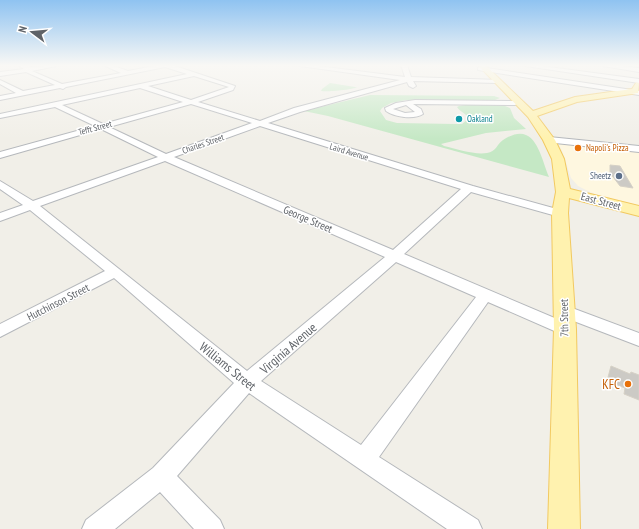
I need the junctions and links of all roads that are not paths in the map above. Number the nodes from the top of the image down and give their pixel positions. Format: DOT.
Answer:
graph roads {
  1 [pos="13,90"];
  2 [pos="42,90"];
  3 [pos="70,90"];
  4 [pos="123,90"];
  5 [pos="152,90"];
  6 [pos="229,90"];
  7 [pos="370,90"];
  8 [pos="499,90"];
  9 [pos="504,90"];
  10 [pos="620,90"];
  11 [pos="634,92"];
  12 [pos="21,94"];
  13 [pos="89,97"];
  14 [pos="0,98"];
  15 [pos="190,102"];
  16 [pos="639,102"];
  17 [pos="407,103"];
  18 [pos="55,104"];
  19 [pos="523,109"];
  20 [pos="0,116"];
  21 [pos="259,124"];
  22 [pos="100,127"];
  23 [pos="549,140"];
  24 [pos="639,149"];
  25 [pos="0,154"];
  26 [pos="164,157"];
  27 [pos="0,184"];
  28 [pos="469,188"];
  29 [pos="563,192"];
  30 [pos="31,206"];
  31 [pos="639,211"];
  32 [pos="560,213"];
  33 [pos="0,217"];
  34 [pos="394,256"];
  35 [pos="115,272"];
  36 [pos="485,295"];
  37 [pos="564,320"];
  38 [pos="0,332"];
  39 [pos="639,340"];
  40 [pos="247,382"];
  41 [pos="364,460"];
  42 [pos="161,476"];
  43 [pos="95,529"];
  44 [pos="211,529"];
  45 [pos="470,529"];
  46 [pos="564,529"];
  1 -- 12 [label="street"];
  2 -- 12 [label="street"];
  3 -- 13 [label="street"];
  4 -- 13 [label="street"];
  5 -- 15 [label="street, Laird Avenue"];
  6 -- 15 [label="street, Tefft Street"];
  7 -- 21 [label="street, Charles Street"];
  8 -- 19 [label="main road, 7th Street"];
  9 -- 19 [label="main road, 7th Street"];
  10 -- 11 [label="street"];
  11 -- 16 [label="street"];
  11 -- 19 [label="main road"];
  12 -- 14 [label="street"];
  13 -- 18 [label="street"];
  15 -- 21 [label="street, Laird Avenue"];
  15 -- 22 [label="street, Tefft Street"];
  17 -- 19 [label="street"];
  18 -- 20 [label="street"];
  18 -- 22 [label="street, George Street"];
  19 -- 23 [label="main road, 7th Street"];
  21 -- 26 [label="street, Charles Street"];
  21 -- 28 [label="street, Laird Avenue"];
  22 -- 25 [label="street, Tefft Street"];
  22 -- 26 [label="street, George Street"];
  23 -- 24 [label="street"];
  23 -- 29 [label="main road, 7th Street"];
  26 -- 30 [label="street, Charles Street"];
  26 -- 34 [label="street, George Street"];
  27 -- 30 [label="street, Williams Street"];
  28 -- 32 [label="street, Laird Avenue"];
  28 -- 34 [label="street, Virginia Avenue"];
  29 -- 31 [label="main road, East Street"];
  29 -- 32 [label="main road, 7th Street"];
  30 -- 33 [label="street, Charles Street"];
  30 -- 35 [label="street, Williams Street"];
  32 -- 37 [label="main road, 7th Street"];
  34 -- 36 [label="street, George Street"];
  34 -- 40 [label="street, Virginia Avenue"];
  35 -- 38 [label="street, Hutchinson Street"];
  35 -- 40 [label="street, Williams Street"];
  36 -- 37 [label="street, George Street"];
  36 -- 41 [label="street"];
  37 -- 39 [label="street, George Street"];
  37 -- 46 [label="main road, 7th Street"];
  40 -- 41 [label="street, Williams Street"];
  40 -- 42 [label="street, Virginia Avenue"];
  41 -- 45 [label="street, Williams Street"];
  42 -- 43 [label="street, Virginia Avenue"];
  42 -- 44 [label="street"];
}
